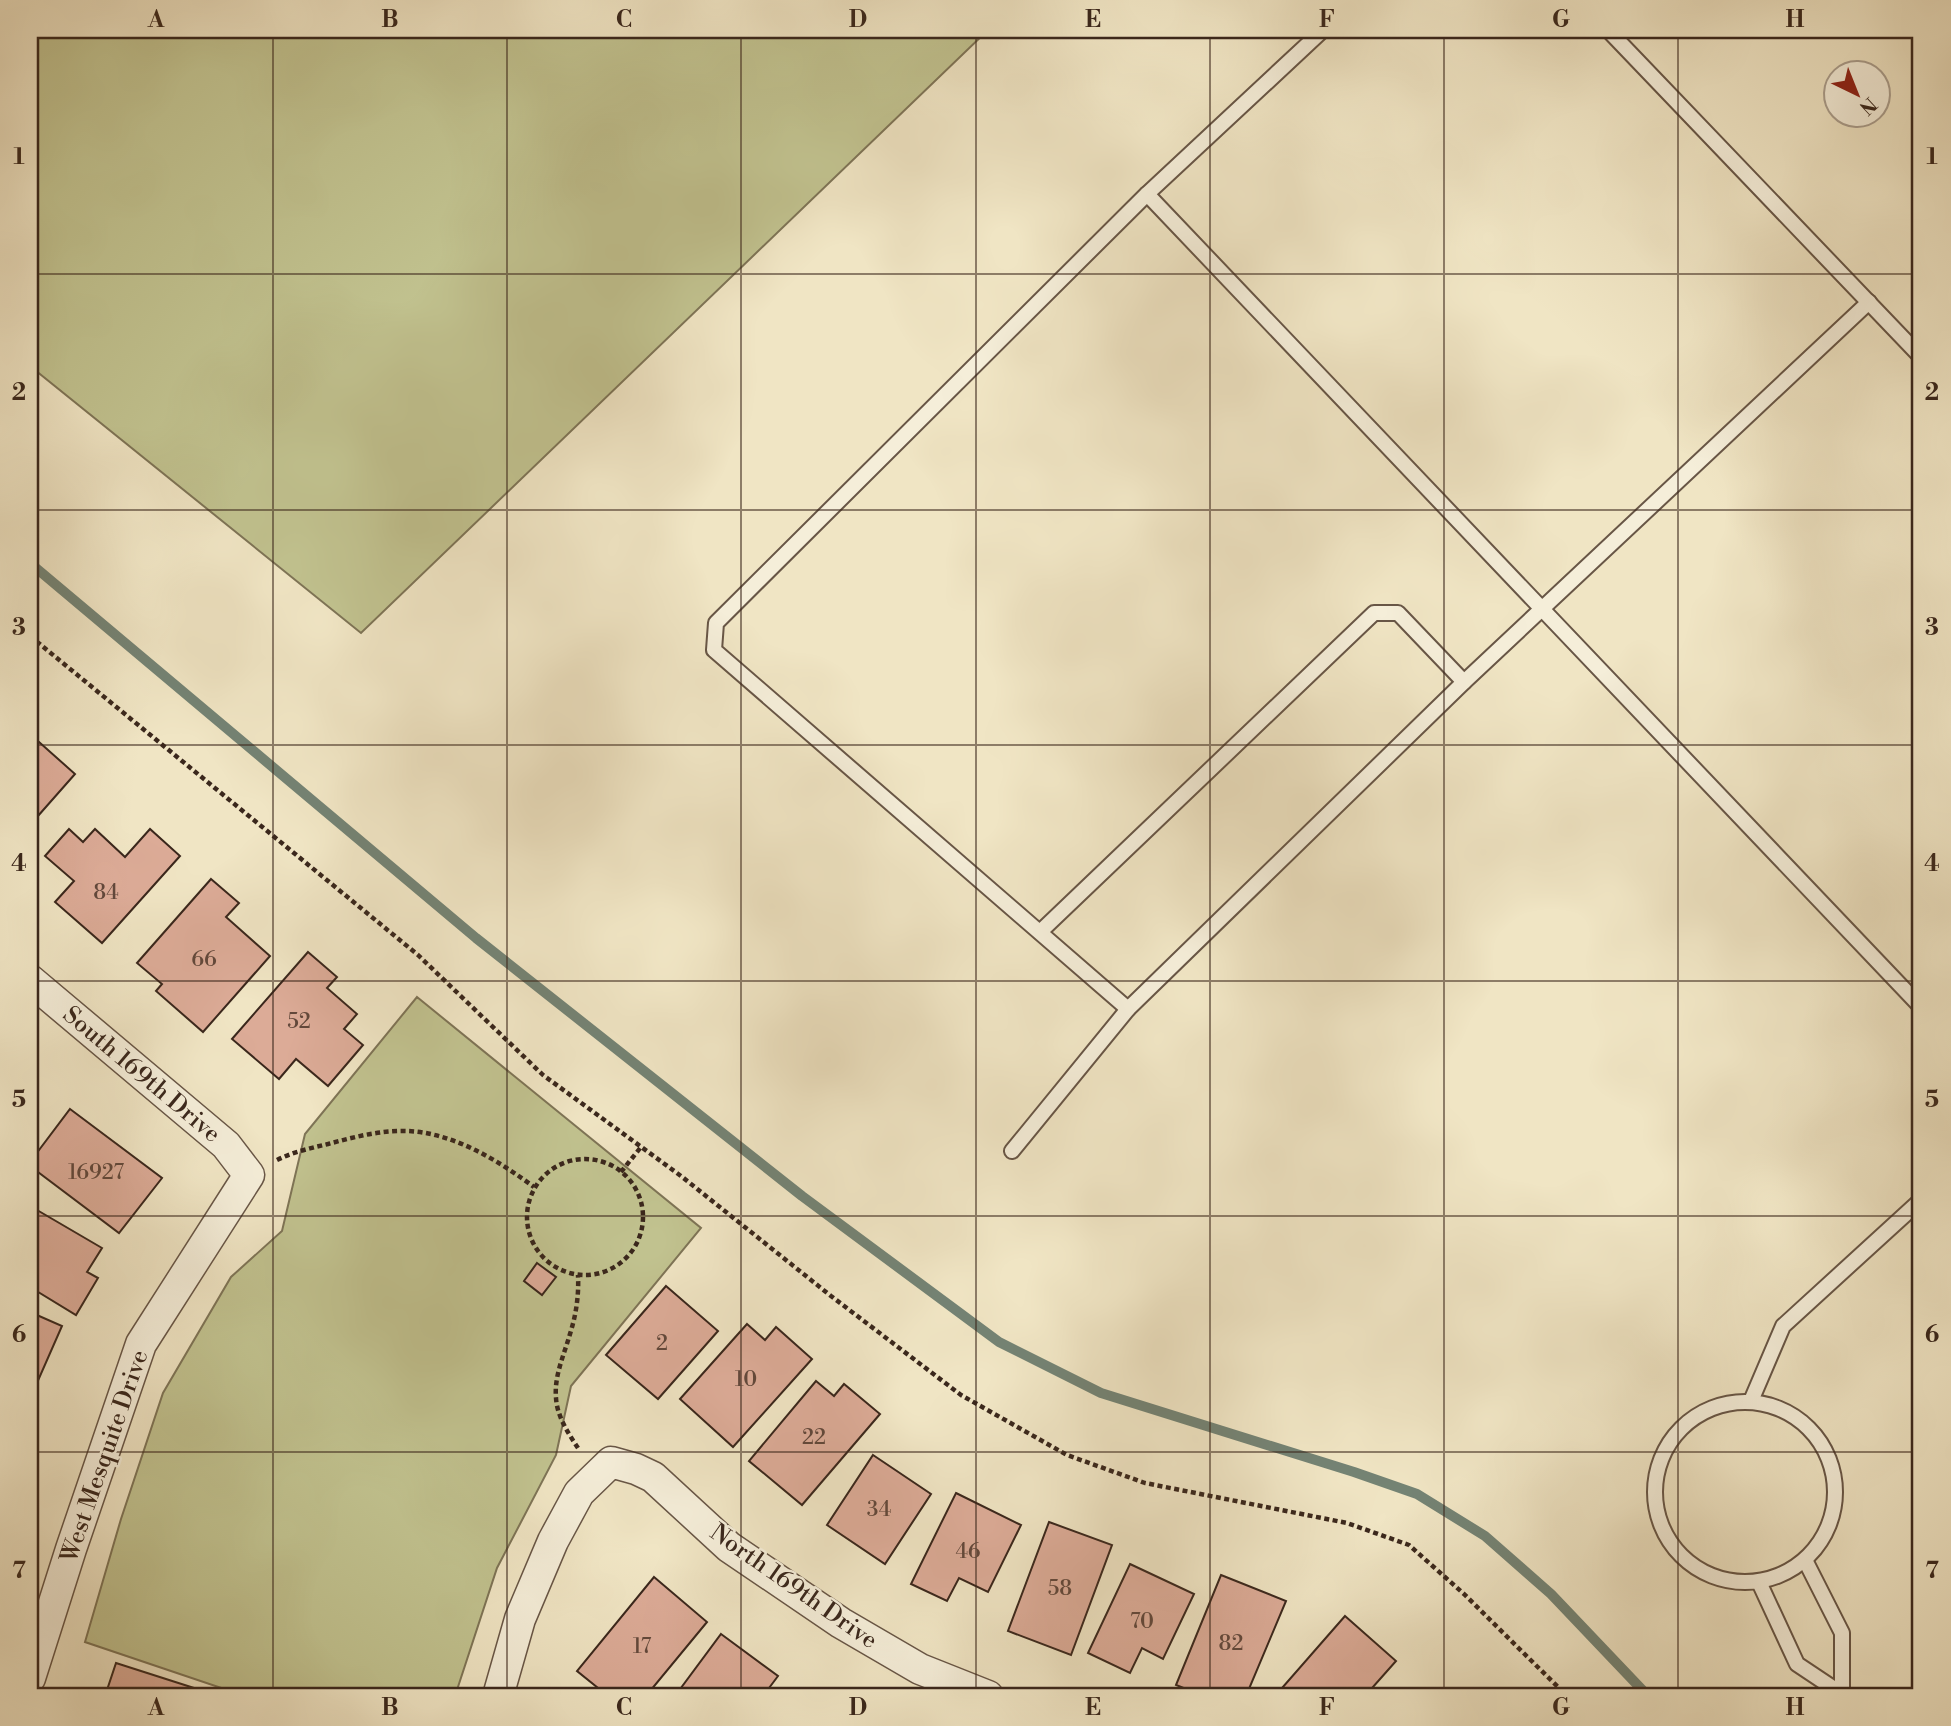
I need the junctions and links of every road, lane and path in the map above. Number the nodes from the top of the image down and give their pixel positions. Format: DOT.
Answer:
graph roads {
  1 [pos="1323,30"];
  2 [pos="1608,30"];
  3 [pos="1147,194"];
  4 [pos="1869,302"];
  5 [pos="1921,357"];
  6 [pos="1541,608"];
  7 [pos="30,636"];
  8 [pos="1464,681"];
  9 [pos="1040,932"];
  10 [pos="30,979"];
  11 [pos="1921,1007"];
  12 [pos="1128,1009"];
  13 [pos="641,1147"];
  14 [pos="1012,1151"];
  15 [pos="621,1172"];
  16 [pos="249,1175"];
  17 [pos="534,1188"];
  18 [pos="1921,1200"];
  19 [pos="578,1275"];
  20 [pos="1751,1401"];
  21 [pos="604,1469"];
  22 [pos="1805,1560"];
  23 [pos="1759,1582"];
  24 [pos="30,1678"];
  25 [pos="1844,1694"];
  26 [pos="498,1696"];
  27 [pos="988,1696"];
  28 [pos="1567,1696"];
  1 -- 3 [label="lane"];
  2 -- 4 [label="lane"];
  3 -- 6 [label="lane"];
  3 -- 9 [label="lane"];
  4 -- 5 [label="lane"];
  4 -- 6 [label="lane"];
  6 -- 8 [label="lane"];
  6 -- 11 [label="lane"];
  7 -- 13 [label="path"];
  8 -- 9 [label="lane"];
  8 -- 12 [label="lane"];
  9 -- 12 [label="lane"];
  10 -- 16 [label="street, South 169th Drive"];
  12 -- 14 [label="lane"];
  13 -- 15 [label="path"];
  13 -- 28 [label="path"];
  15 -- 17 [label="path"];
  15 -- 19 [label="path"];
  16 -- 17 [label="path"];
  16 -- 24 [label="street, West Mesquite Drive"];
  17 -- 19 [label="path"];
  18 -- 20 [label="lane"];
  19 -- 21 [label="path"];
  20 -- 22 [label="lane"];
  20 -- 23 [label="lane"];
  21 -- 26 [label="street"];
  21 -- 27 [label="street, North 169th Drive"];
  22 -- 23 [label="lane"];
  22 -- 25 [label="lane"];
  23 -- 25 [label="lane"];
}
